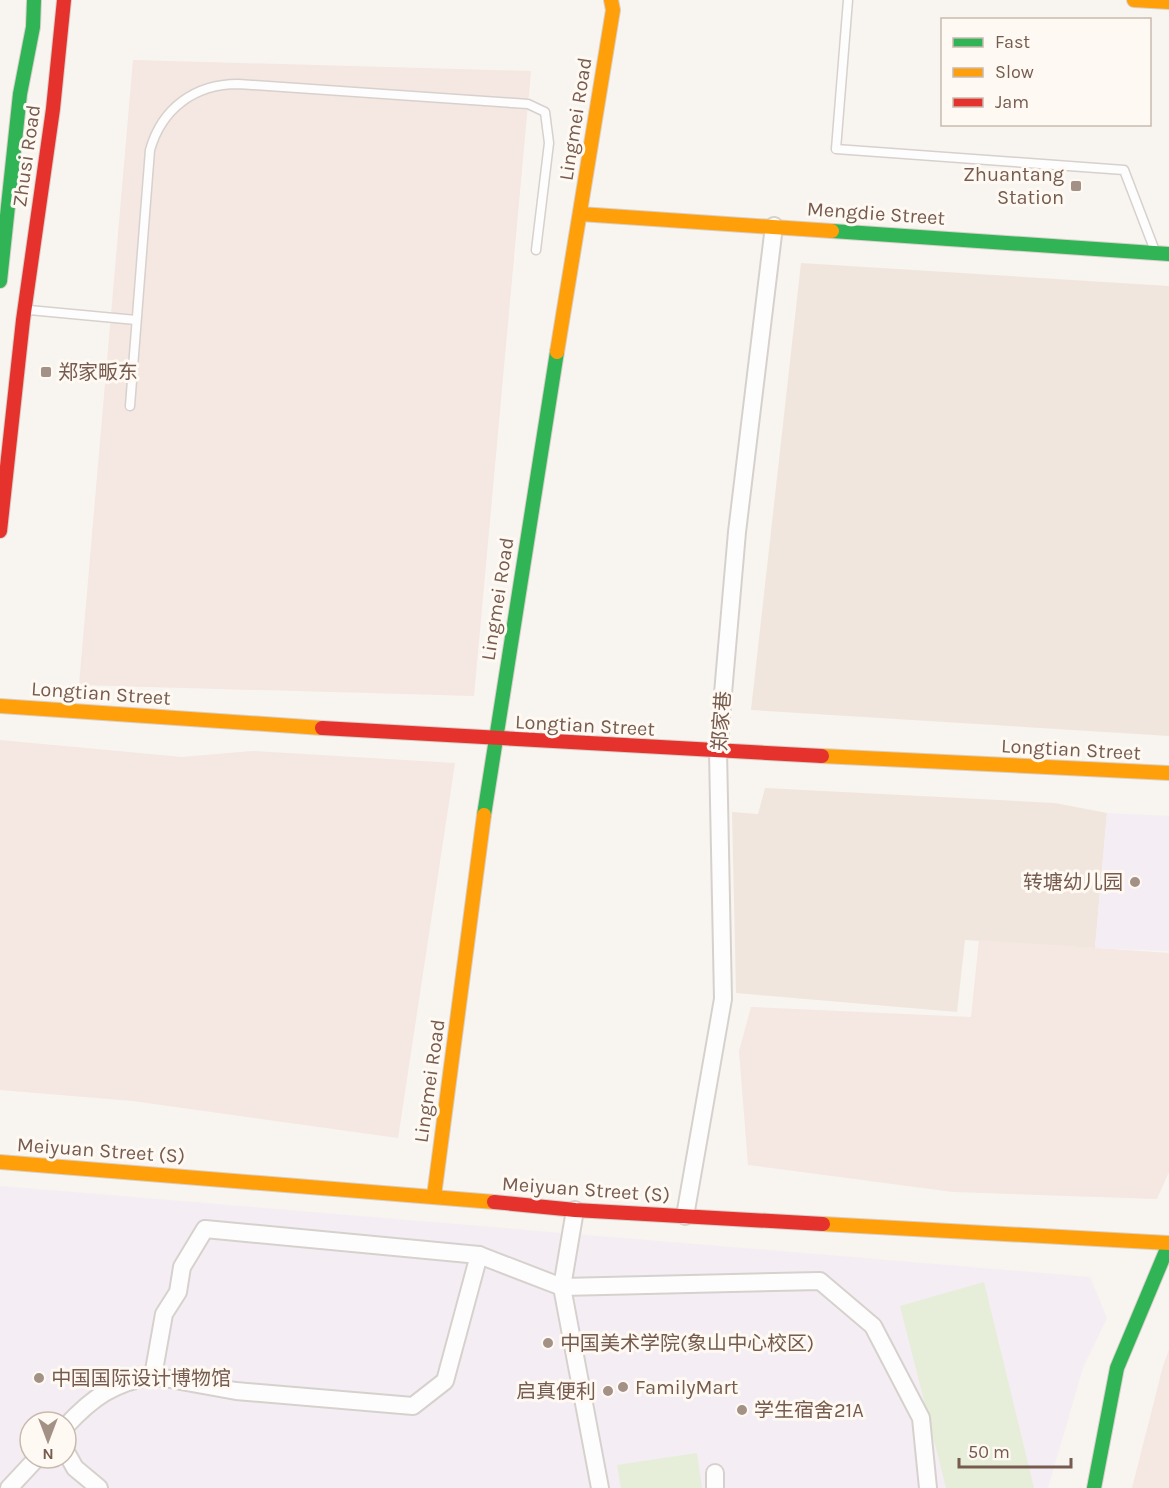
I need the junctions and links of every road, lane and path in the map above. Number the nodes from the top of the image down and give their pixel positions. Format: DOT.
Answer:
graph roads {
  1 [pos="34,0"];
  2 [pos="64,0"];
  3 [pos="848,0"];
  4 [pos="1134,0"];
  5 [pos="1169,2"];
  6 [pos="615,4"];
  7 [pos="580,214"];
  8 [pos="774,226"];
  9 [pos="536,250"];
  10 [pos="1162,253"];
  11 [pos="0,281"];
  12 [pos="25,310"];
  13 [pos="136,320"];
  14 [pos="130,406"];
  15 [pos="0,531"];
  16 [pos="0,706"];
  17 [pos="494,739"];
  18 [pos="718,751"];
  19 [pos="1169,773"];
  20 [pos="0,1162"];
  21 [pos="434,1196"];
  22 [pos="575,1210"];
  23 [pos="685,1216"];
  24 [pos="1169,1244"];
  25 [pos="479,1255"];
  26 [pos="562,1287"];
  27 [pos="153,1376"];
  28 [pos="78,1413"];
  29 [pos="26,1470"];
  30 [pos="77,1470"];
  31 [pos="9,1488"];
  32 [pos="99,1488"];
  33 [pos="600,1488"];
  34 [pos="928,1488"];
  35 [pos="1094,1488"];
  1 -- 11 [label="main road, Zhusi Road"];
  2 -- 12 [label="main road, Zhusi Road"];
  3 -- 10 [label="lane"];
  4 -- 5 [label="main road"];
  6 -- 7 [label="main road, Lingmei Road"];
  7 -- 8 [label="main road, Mengdie Street"];
  7 -- 17 [label="main road, Lingmei Road"];
  8 -- 10 [label="main road, Mengdie Street"];
  8 -- 18 [label="street, 郑家巷"];
  9 -- 13 [label="lane"];
  12 -- 13 [label="lane"];
  12 -- 15 [label="main road, Zhusi Road"];
  13 -- 14 [label="lane"];
  16 -- 17 [label="main road, Longtian Street"];
  17 -- 18 [label="main road, Longtian Street"];
  17 -- 21 [label="main road, Lingmei Road"];
  18 -- 19 [label="main road, Longtian Street"];
  18 -- 23 [label="street, 郑家巷"];
  20 -- 21 [label="main road, Meiyuan Street (S)"];
  21 -- 22 [label="main road, Meiyuan Street (S)"];
  22 -- 23 [label="main road, Meiyuan Street (S)"];
  22 -- 26 [label="street"];
  23 -- 24 [label="main road, Meiyuan Street (S)"];
  24 -- 35 [label="main road"];
  25 -- 26 [label="street"];
  25 -- 27 [label="street"];
  25 -- 27 [label="street"];
  26 -- 33 [label="street"];
  26 -- 34 [label="street"];
  27 -- 28 [label="street"];
  29 -- 31 [label="street"];
  30 -- 32 [label="street"];
}
